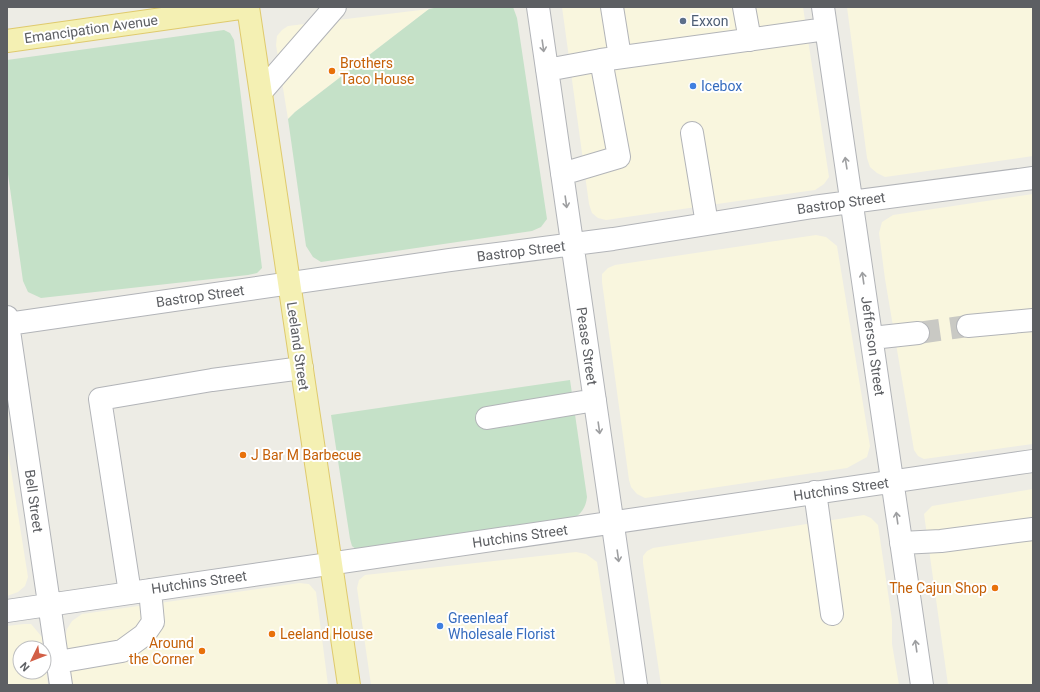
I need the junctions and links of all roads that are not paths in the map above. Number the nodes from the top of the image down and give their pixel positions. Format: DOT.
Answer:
graph roads {
  1 [pos="247,7"];
  2 [pos="335,7"];
  3 [pos="538,7"];
  4 [pos="612,7"];
  5 [pos="744,7"];
  6 [pos="823,7"];
  7 [pos="826,29"];
  8 [pos="750,40"];
  9 [pos="7,42"];
  10 [pos="611,58"];
  11 [pos="547,70"];
  12 [pos="261,92"];
  13 [pos="692,133"];
  14 [pos="562,174"];
  15 [pos="1033,178"];
  16 [pos="852,201"];
  17 [pos="708,224"];
  18 [pos="572,245"];
  19 [pos="289,283"];
  20 [pos="1033,320"];
  21 [pos="8,321"];
  22 [pos="968,326"];
  23 [pos="918,333"];
  24 [pos="872,338"];
  25 [pos="302,368"];
  26 [pos="595,400"];
  27 [pos="487,418"];
  28 [pos="1033,461"];
  29 [pos="892,481"];
  30 [pos="815,492"];
  31 [pos="613,522"];
  32 [pos="1033,529"];
  33 [pos="901,543"];
  34 [pos="331,563"];
  35 [pos="140,591"];
  36 [pos="49,604"];
  37 [pos="7,610"];
  38 [pos="832,614"];
  39 [pos="58,662"];
  40 [pos="61,685"];
  41 [pos="349,685"];
  42 [pos="636,685"];
  43 [pos="922,685"];
  1 -- 9 [label="main road, Emancipation Avenue"];
  1 -- 12 [label="main road, Leeland Street"];
  2 -- 12 [label="street"];
  3 -- 11 [label="street, Pease Street, one-way"];
  4 -- 10 [label="street"];
  5 -- 8 [label="street"];
  6 -- 7 [label="street, Jefferson Street"];
  7 -- 8 [label="street"];
  16 -- 7 [label="street, Jefferson Street, one-way"];
  8 -- 10 [label="street"];
  10 -- 11 [label="street"];
  10 -- 14 [label="street"];
  11 -- 14 [label="street, Pease Street"];
  12 -- 19 [label="main road, Leeland Street"];
  13 -- 17 [label="street"];
  14 -- 18 [label="street, Pease Street, one-way"];
  15 -- 16 [label="street, Bastrop Street"];
  16 -- 17 [label="street, Bastrop Street"];
  24 -- 16 [label="street, Jefferson Street, one-way"];
  17 -- 18 [label="street, Bastrop Street"];
  18 -- 19 [label="street, Bastrop Street"];
  18 -- 26 [label="street, Pease Street"];
  19 -- 21 [label="street, Bastrop Street"];
  19 -- 25 [label="main road, Leeland Street"];
  20 -- 22 [label="street"];
  21 -- 36 [label="street, Bell Street"];
  23 -- 24 [label="street"];
  24 -- 29 [label="street, Jefferson Street"];
  25 -- 34 [label="main road, Leeland Street"];
  25 -- 35 [label="street"];
  26 -- 27 [label="street"];
  26 -- 31 [label="street, Pease Street, one-way"];
  28 -- 29 [label="street, Hutchins Street"];
  29 -- 30 [label="street, Hutchins Street"];
  33 -- 29 [label="street, Jefferson Street, one-way"];
  30 -- 31 [label="street, Hutchins Street"];
  30 -- 38 [label="street"];
  31 -- 34 [label="street, Hutchins Street"];
  31 -- 42 [label="street, Pease Street, one-way"];
  32 -- 33 [label="street"];
  43 -- 33 [label="street, Jefferson Street, one-way"];
  34 -- 35 [label="street, Hutchins Street"];
  34 -- 41 [label="main road, Leeland Street"];
  35 -- 36 [label="street, Hutchins Street"];
  35 -- 39 [label="street"];
  36 -- 37 [label="street, Hutchins Street"];
  36 -- 39 [label="street, Bell Street"];
  39 -- 40 [label="street, Bell Street"];
}
